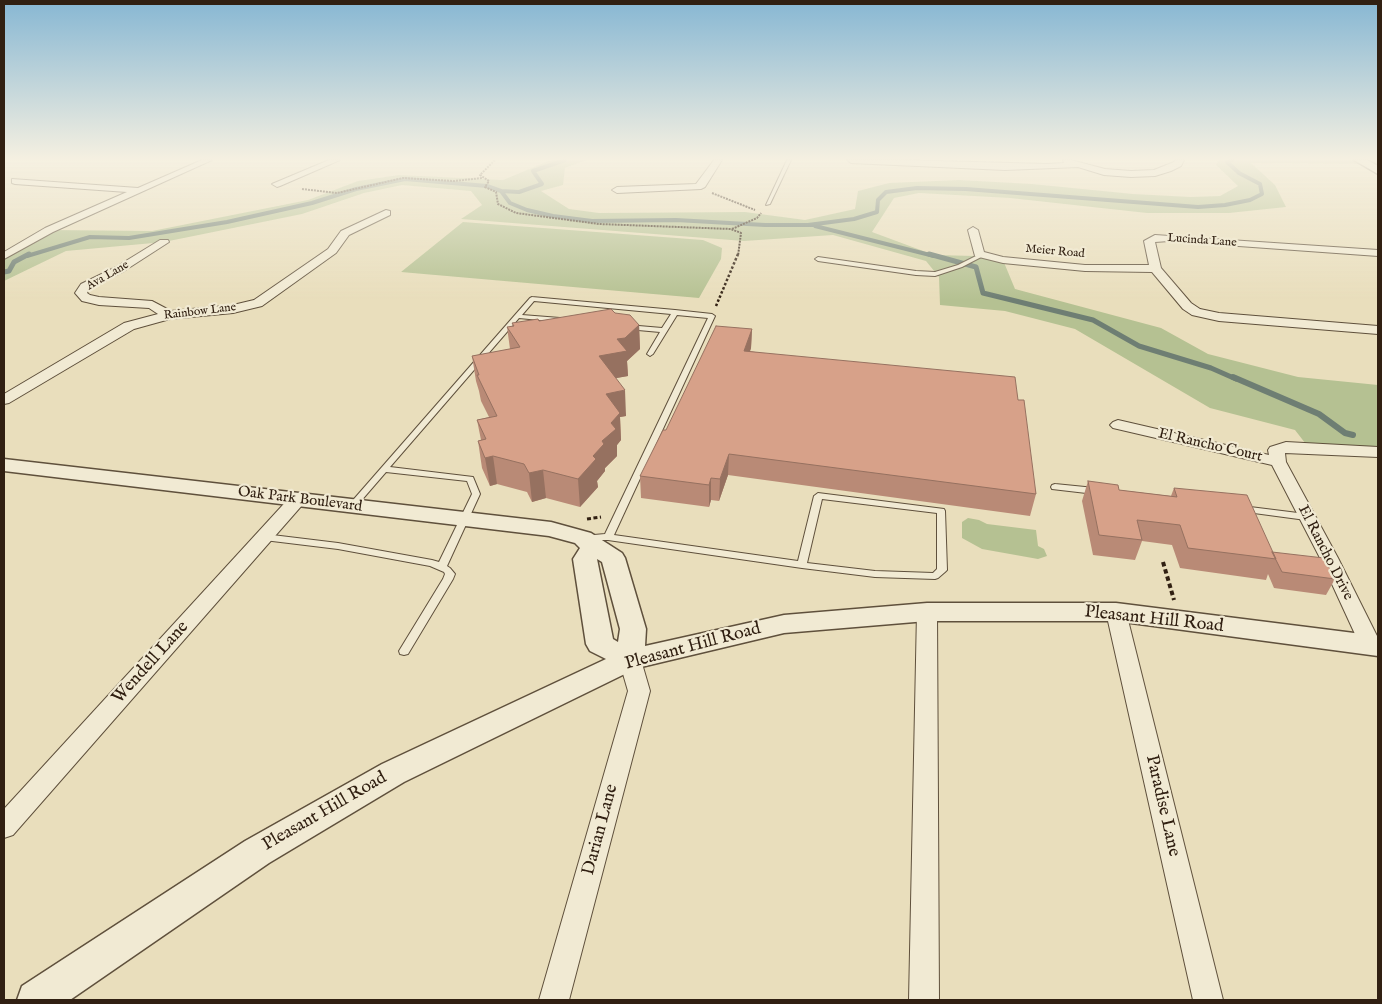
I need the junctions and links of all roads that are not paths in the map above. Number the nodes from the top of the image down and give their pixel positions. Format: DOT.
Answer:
graph roads {
  1 [pos="101,207"];
  2 [pos="386,214"];
  3 [pos="973,230"];
  4 [pos="164,242"];
  5 [pos="1378,253"];
  6 [pos="982,255"];
  7 [pos="4,256"];
  8 [pos="818,259"];
  9 [pos="960,266"];
  10 [pos="1155,269"];
  11 [pos="676,312"];
  12 [pos="169,315"];
  13 [pos="517,316"];
  14 [pos="566,321"];
  15 [pos="615,326"];
  16 [pos="664,330"];
  17 [pos="1378,330"];
  18 [pos="650,354"];
  19 [pos="4,400"];
  20 [pos="1118,424"];
  21 [pos="1378,452"];
  22 [pos="1278,462"];
  23 [pos="4,465"];
  24 [pos="384,469"];
  25 [pos="1055,487"];
  26 [pos="1104,492"];
  27 [pos="298,499"];
  28 [pos="351,507"];
  29 [pos="1229,507"];
  30 [pos="1306,517"];
  31 [pos="464,519"];
  32 [pos="591,536"];
  33 [pos="264,537"];
  34 [pos="802,565"];
  35 [pos="442,566"];
  36 [pos="928,612"];
  37 [pos="1116,612"];
  38 [pos="1375,645"];
  39 [pos="404,651"];
  40 [pos="630,660"];
  41 [pos="4,827"];
  42 [pos="36,1000"];
  43 [pos="554,1000"];
  44 [pos="924,1000"];
  45 [pos="1208,1000"];
  1 -- 7 [label="street"];
  2 -- 12 [label="street, Rainbow Lane"];
  3 -- 6 [label="street"];
  4 -- 12 [label="street, Ava Lane"];
  5 -- 10 [label="street, Lucinda Lane"];
  6 -- 9 [label="lane"];
  6 -- 10 [label="street, Meier Road"];
  8 -- 9 [label="lane"];
  10 -- 17 [label="street, Lucinda Lane"];
  11 -- 13 [label="lane"];
  11 -- 16 [label="lane"];
  11 -- 32 [label="lane"];
  12 -- 19 [label="street, Rainbow Lane"];
  13 -- 14 [label="lane"];
  13 -- 24 [label="lane"];
  15 -- 16 [label="lane"];
  16 -- 18 [label="lane"];
  20 -- 22 [label="street, El Rancho Court"];
  21 -- 22 [label="street, El Rancho Court"];
  22 -- 30 [label="street, El Rancho Drive"];
  23 -- 27 [label="street, Oak Park Boulevard"];
  24 -- 28 [label="lane"];
  24 -- 31 [label="lane"];
  25 -- 26 [label="lane"];
  27 -- 28 [label="street, Oak Park Boulevard"];
  27 -- 33 [label="street, Wendell Lane"];
  28 -- 31 [label="street, Oak Park Boulevard"];
  29 -- 30 [label="lane"];
  30 -- 38 [label="street, El Rancho Drive"];
  31 -- 32 [label="street, Oak Park Boulevard"];
  31 -- 35 [label="lane"];
  32 -- 34 [label="lane"];
  32 -- 40 [label="street, Oak Park Boulevard"];
  32 -- 40 [label="street"];
  33 -- 35 [label="lane"];
  33 -- 41 [label="street, Wendell Lane"];
  34 -- 34 [label="lane"];
  35 -- 39 [label="lane"];
  36 -- 37 [label="street, Pleasant Hill Road"];
  36 -- 40 [label="street, Pleasant Hill Road"];
  36 -- 44 [label="street"];
  37 -- 38 [label="street, Pleasant Hill Road"];
  37 -- 45 [label="street, Paradise Lane"];
  40 -- 42 [label="street, Pleasant Hill Road"];
  40 -- 43 [label="street, Darian Lane"];
}
